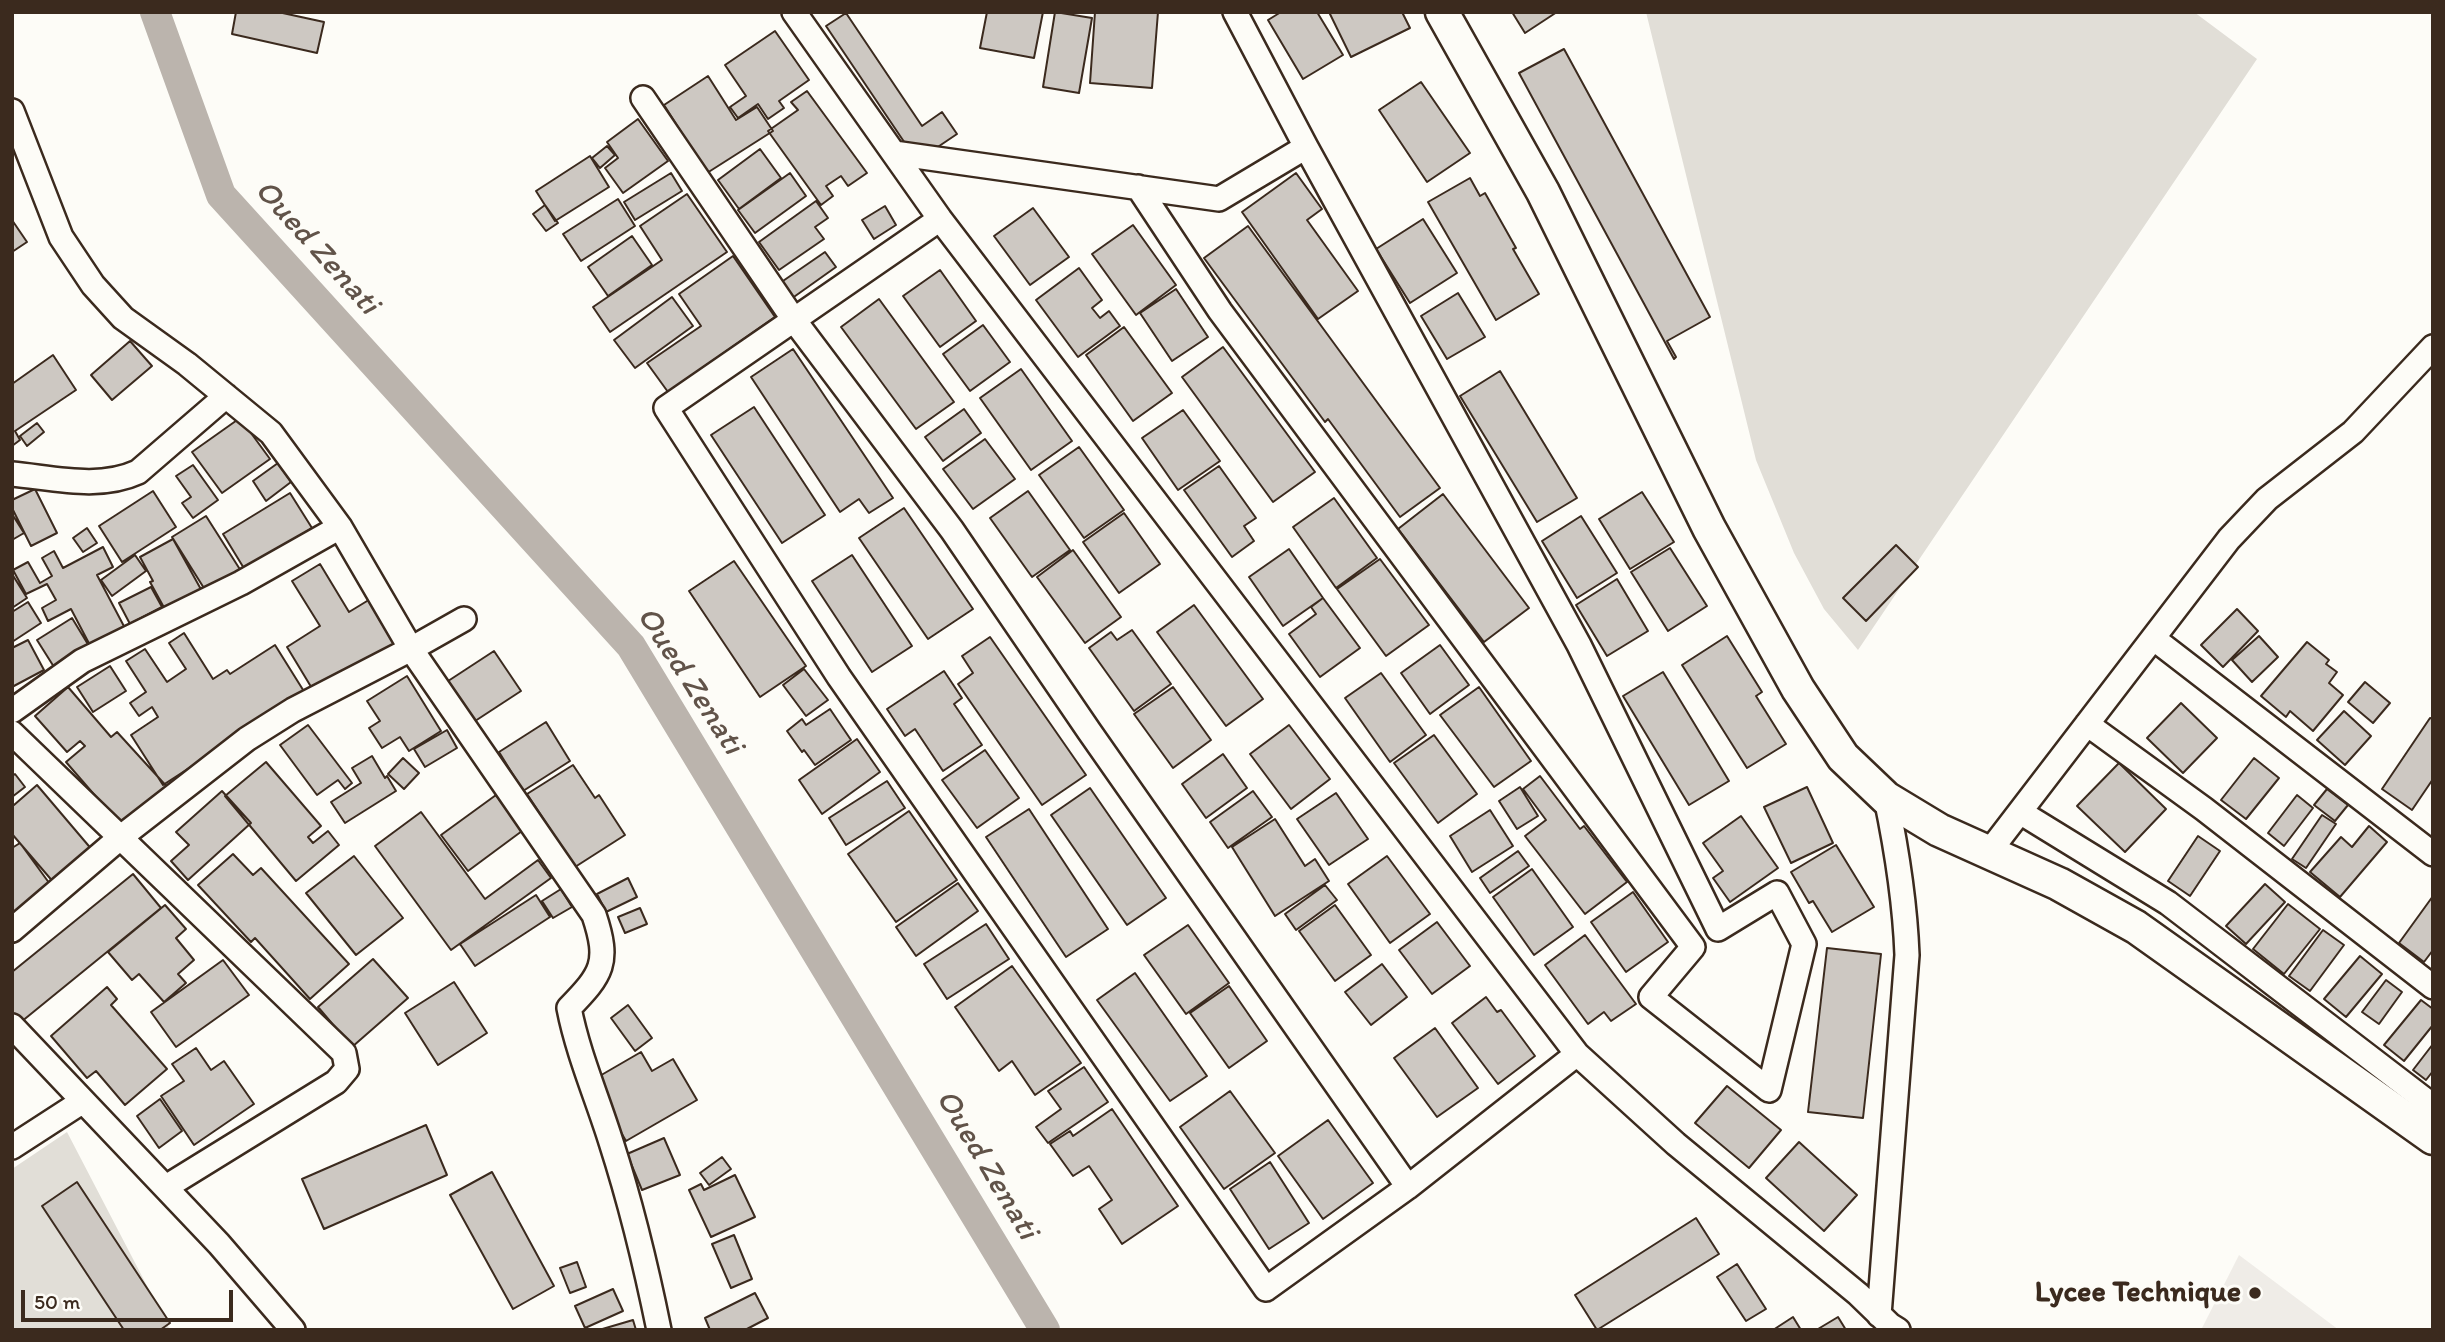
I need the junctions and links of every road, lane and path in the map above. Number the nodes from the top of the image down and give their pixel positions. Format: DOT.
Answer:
graph roads {
  1 [pos="794,12"];
  2 [pos="1235,12"];
  3 [pos="1442,12"];
  4 [pos="643,98"];
  5 [pos="12,111"];
  6 [pos="18,146"];
  7 [pos="1306,147"];
  8 [pos="894,153"];
  9 [pos="1138,187"];
  10 [pos="940,219"];
  11 [pos="794,320"];
  12 [pos="2433,347"];
  13 [pos="226,396"];
  14 [pos="12,474"];
  15 [pos="340,527"];
  16 [pos="464,619"];
  17 [pos="2153,638"];
  18 [pos="411,649"];
  19 [pos="12,711"];
  20 [pos="2087,724"];
  21 [pos="12,733"];
  22 [pos="1886,798"];
  23 [pos="2020,812"];
  24 [pos="121,837"];
  25 [pos="1989,852"];
  26 [pos="2433,853"];
  27 [pos="12,930"];
  28 [pos="2433,987"];
  29 [pos="12,1026"];
  30 [pos="1577,1054"];
  31 [pos="83,1101"];
  32 [pos="2433,1106"];
  33 [pos="2433,1139"];
  34 [pos="12,1147"];
  35 [pos="166,1187"];
  36 [pos="1408,1187"];
  37 [pos="1879,1315"];
  38 [pos="293,1330"];
  39 [pos="659,1330"];
  40 [pos="1898,1330"];
  1 -- 8 [label="street"];
  2 -- 7 [label="street"];
  3 -- 22 [label="main road"];
  4 -- 11 [label="street"];
  5 -- 6 [label="street"];
  6 -- 13 [label="street"];
  7 -- 9 [label="street"];
  7 -- 9 [label="street"];
  8 -- 9 [label="street"];
  8 -- 10 [label="street"];
  10 -- 11 [label="street"];
  10 -- 30 [label="street"];
  11 -- 36 [label="street"];
  11 -- 36 [label="street"];
  12 -- 17 [label="street"];
  13 -- 14 [label="street"];
  13 -- 15 [label="street"];
  15 -- 18 [label="street"];
  15 -- 19 [label="street"];
  16 -- 18 [label="street"];
  17 -- 20 [label="street"];
  17 -- 26 [label="street"];
  18 -- 24 [label="street"];
  18 -- 39 [label="street"];
  20 -- 23 [label="street"];
  20 -- 28 [label="street"];
  21 -- 24 [label="street"];
  22 -- 25 [label="main road"];
  22 -- 37 [label="street"];
  23 -- 25 [label="street"];
  23 -- 32 [label="street"];
  24 -- 27 [label="street"];
  24 -- 35 [label="street"];
  25 -- 33 [label="main road"];
  29 -- 31 [label="street"];
  30 -- 36 [label="street"];
  30 -- 37 [label="street"];
  31 -- 34 [label="street"];
  31 -- 35 [label="street"];
  35 -- 38 [label="street"];
  37 -- 40 [label="street"];
}
